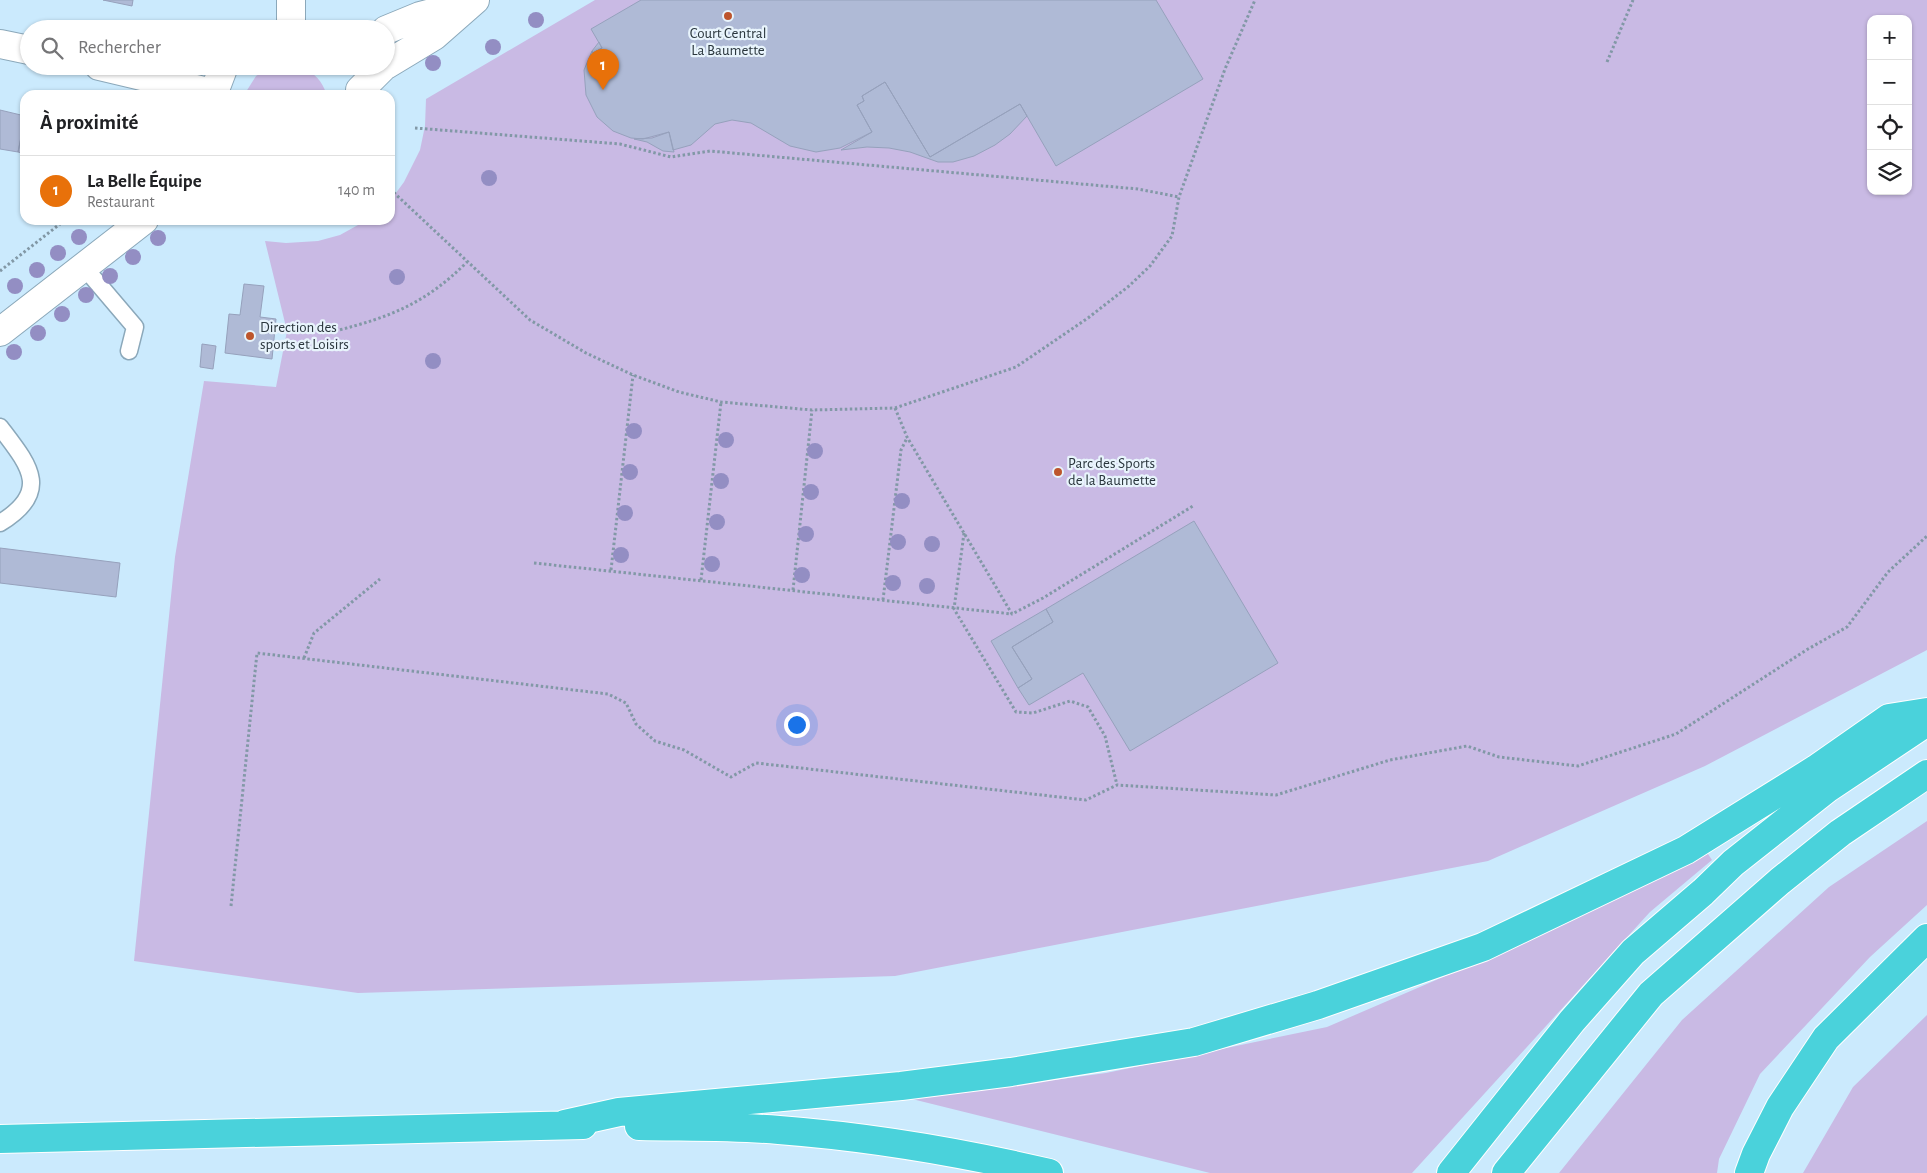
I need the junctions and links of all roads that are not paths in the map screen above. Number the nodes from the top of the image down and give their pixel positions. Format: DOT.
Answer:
graph roads {
  1 [pos="291,0"];
  2 [pos="473,1"];
  3 [pos="291,20"];
  4 [pos="395,26"];
  5 [pos="0,44"];
  6 [pos="20,48"];
  7 [pos="395,60"];
  8 [pos="135,75"];
  9 [pos="220,75"];
  10 [pos="371,75"];
  11 [pos="357,84"];
  12 [pos="197,90"];
  13 [pos="215,90"];
  14 [pos="138,225"];
  15 [pos="84,267"];
  16 [pos="0,332"];
  17 [pos="129,351"];
  18 [pos="0,427"];
  19 [pos="0,523"];
  20 [pos="1927,712"];
  21 [pos="1927,722"];
  22 [pos="1927,774"];
  23 [pos="1927,938"];
  24 [pos="566,1124"];
  25 [pos="0,1139"];
  26 [pos="1048,1173"];
  27 [pos="1451,1173"];
  28 [pos="1506,1173"];
  29 [pos="1749,1173"];
  1 -- 3 [label="street"];
  2 -- 4 [label="street"];
  2 -- 7 [label="street"];
  5 -- 6 [label="street"];
  8 -- 12 [label="street"];
  9 -- 13 [label="street"];
  10 -- 11 [label="street"];
  14 -- 15 [label="street"];
  15 -- 16 [label="street"];
  15 -- 17 [label="lane"];
  18 -- 19 [label="lane"];
  20 -- 24 [label="highway"];
  21 -- 27 [label="highway"];
  22 -- 28 [label="highway"];
  23 -- 29 [label="highway"];
  24 -- 25 [label="highway"];
  24 -- 26 [label="highway"];
}
